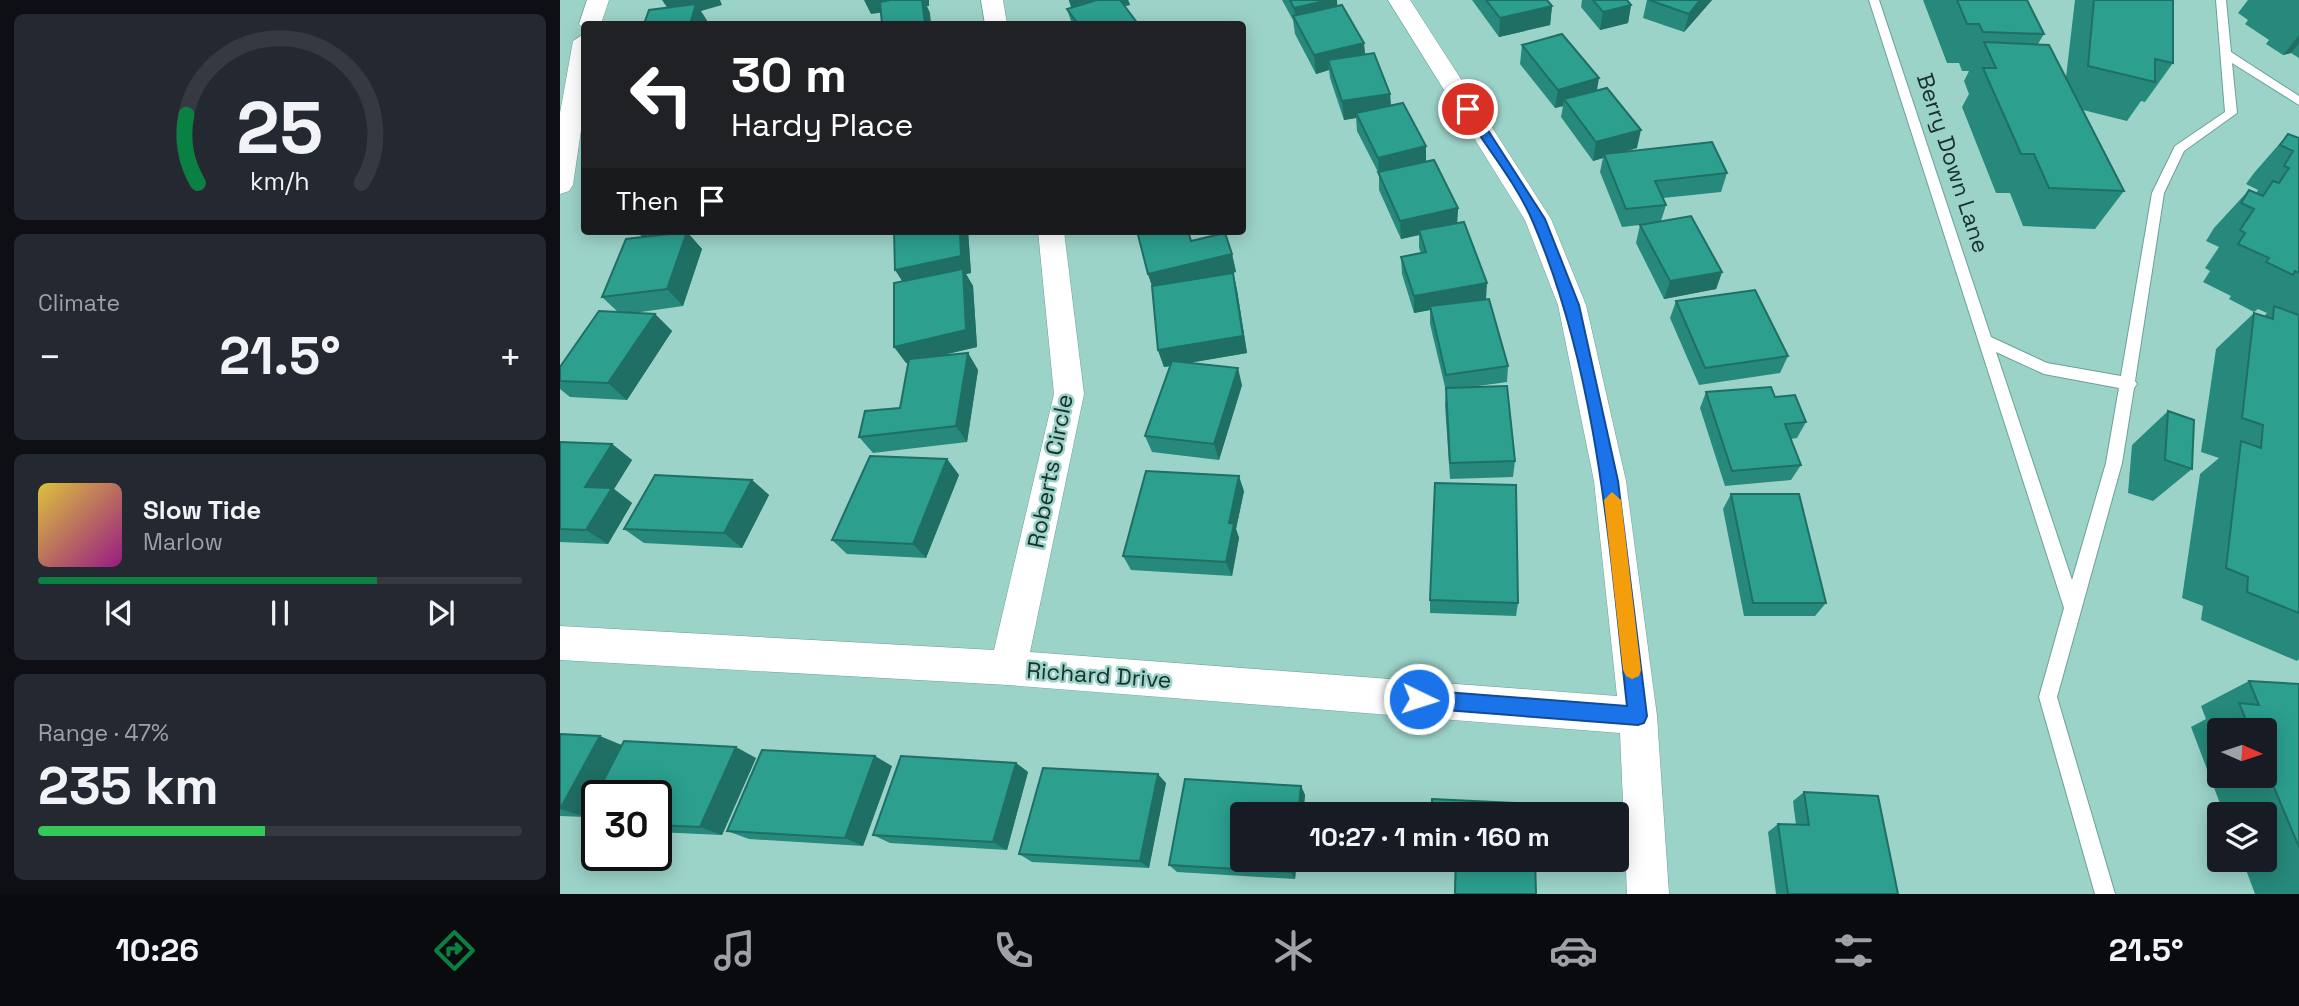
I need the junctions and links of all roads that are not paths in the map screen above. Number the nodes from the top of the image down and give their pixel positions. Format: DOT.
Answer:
graph roads {
  1 [pos="598,0"];
  2 [pos="992,0"];
  3 [pos="1398,0"];
  4 [pos="1874,0"];
  5 [pos="2221,0"];
  6 [pos="591,21"];
  7 [pos="996,21"];
  8 [pos="2226,54"];
  9 [pos="581,59"];
  10 [pos="2299,101"];
  11 [pos="560,185"];
  12 [pos="1051,235"];
  13 [pos="1985,340"];
  14 [pos="2129,384"];
  15 [pos="2073,608"];
  16 [pos="560,643"];
  17 [pos="1008,668"];
  18 [pos="1638,716"];
  19 [pos="1648,894"];
  20 [pos="2105,894"];
  1 -- 6 [label="street"];
  2 -- 7 [label="street"];
  3 -- 18 [label="street"];
  4 -- 13 [label="lane, Berry Down Lane"];
  5 -- 8 [label="lane"];
  8 -- 10 [label="lane"];
  8 -- 14 [label="lane"];
  9 -- 11 [label="street"];
  12 -- 17 [label="street, Roberts Circle"];
  13 -- 14 [label="lane"];
  13 -- 15 [label="lane, Berry Down Lane"];
  14 -- 15 [label="lane"];
  15 -- 20 [label="lane"];
  16 -- 17 [label="street, Richard Drive"];
  17 -- 18 [label="street, Richard Drive"];
  18 -- 19 [label="street"];
}
